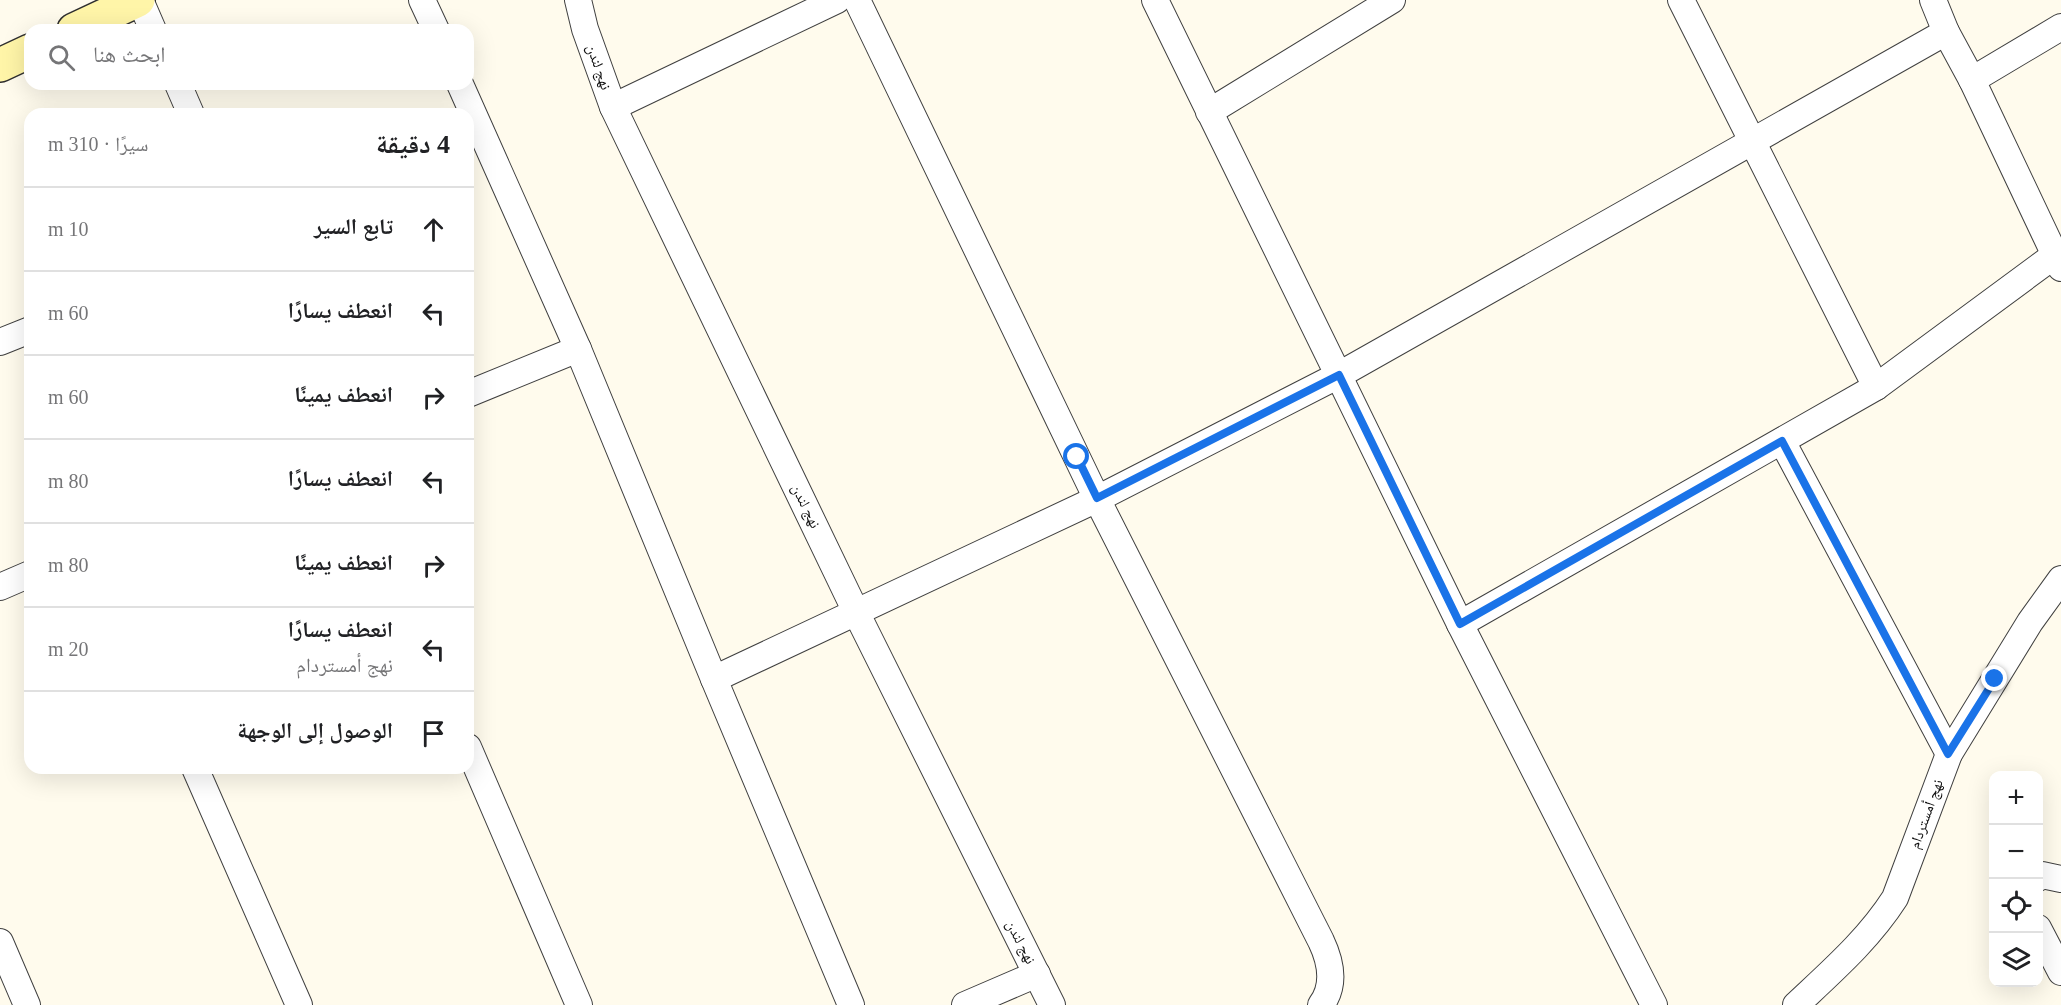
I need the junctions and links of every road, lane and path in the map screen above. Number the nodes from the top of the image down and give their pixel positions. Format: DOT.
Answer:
graph roads {
  1 [pos="139,0"];
  2 [pos="422,0"];
  3 [pos="578,0"];
  4 [pos="837,0"];
  5 [pos="857,0"];
  6 [pos="1155,0"];
  7 [pos="1392,0"];
  8 [pos="1681,0"];
  9 [pos="1932,0"];
  10 [pos="87,24"];
  11 [pos="150,24"];
  12 [pos="433,24"];
  13 [pos="2061,27"];
  14 [pos="1946,32"];
  15 [pos="24,54"];
  16 [pos="0,65"];
  17 [pos="1972,80"];
  18 [pos="181,90"];
  19 [pos="463,90"];
  20 [pos="613,107"];
  21 [pos="188,108"];
  22 [pos="471,108"];
  23 [pos="1209,112"];
  24 [pos="474,115"];
  25 [pos="1752,142"];
  26 [pos="2058,261"];
  27 [pos="24,332"];
  28 [pos="0,342"];
  29 [pos="578,349"];
  30 [pos="1339,375"];
  31 [pos="1876,387"];
  32 [pos="474,392"];
  33 [pos="1782,441"];
  34 [pos="1097,498"];
  35 [pos="24,577"];
  36 [pos="2061,579"];
  37 [pos="0,587"];
  38 [pos="856,612"];
  39 [pos="1460,624"];
  40 [pos="714,679"];
  41 [pos="1948,754"];
  42 [pos="474,761"];
  43 [pos="198,774"];
  44 [pos="2043,875"];
  45 [pos="2061,879"];
  46 [pos="2048,932"];
  47 [pos="0,942"];
  48 [pos="2061,972"];
  49 [pos="1037,975"];
  50 [pos="27,1005"];
  51 [pos="299,1005"];
  52 [pos="579,1005"];
  53 [pos="851,1005"];
  54 [pos="965,1005"];
  55 [pos="1052,1005"];
  56 [pos="1321,1005"];
  57 [pos="1654,1005"];
  58 [pos="1796,1005"];
  1 -- 10 [label="main road"];
  1 -- 11 [label="street"];
  2 -- 12 [label="street"];
  3 -- 20 [label="street, نهج لندن"];
  4 -- 20 [label="street"];
  5 -- 34 [label="street"];
  6 -- 23 [label="street"];
  7 -- 23 [label="street"];
  8 -- 25 [label="street"];
  9 -- 14 [label="street"];
  13 -- 17 [label="street"];
  14 -- 17 [label="street"];
  14 -- 25 [label="street"];
  15 -- 16 [label="main road"];
  17 -- 26 [label="street"];
  18 -- 21 [label="street"];
  19 -- 22 [label="street"];
  20 -- 38 [label="street, نهج لندن"];
  23 -- 30 [label="street"];
  24 -- 29 [label="street"];
  25 -- 30 [label="street"];
  25 -- 31 [label="street"];
  26 -- 31 [label="street"];
  27 -- 28 [label="street"];
  29 -- 32 [label="street"];
  29 -- 40 [label="street"];
  30 -- 34 [label="street"];
  30 -- 39 [label="street"];
  31 -- 33 [label="street"];
  33 -- 39 [label="street"];
  33 -- 41 [label="street"];
  34 -- 38 [label="street"];
  34 -- 56 [label="street"];
  35 -- 37 [label="street"];
  36 -- 41 [label="street, نهج أمستردام"];
  38 -- 40 [label="street"];
  38 -- 49 [label="street, نهج لندن"];
  39 -- 57 [label="street"];
  40 -- 53 [label="street"];
  41 -- 58 [label="street, نهج أمستردام"];
  42 -- 52 [label="street"];
  43 -- 51 [label="street"];
  44 -- 45 [label="street"];
  46 -- 48 [label="street"];
  47 -- 50 [label="street"];
  49 -- 54 [label="street"];
  49 -- 55 [label="street, نهج لندن"];
}
